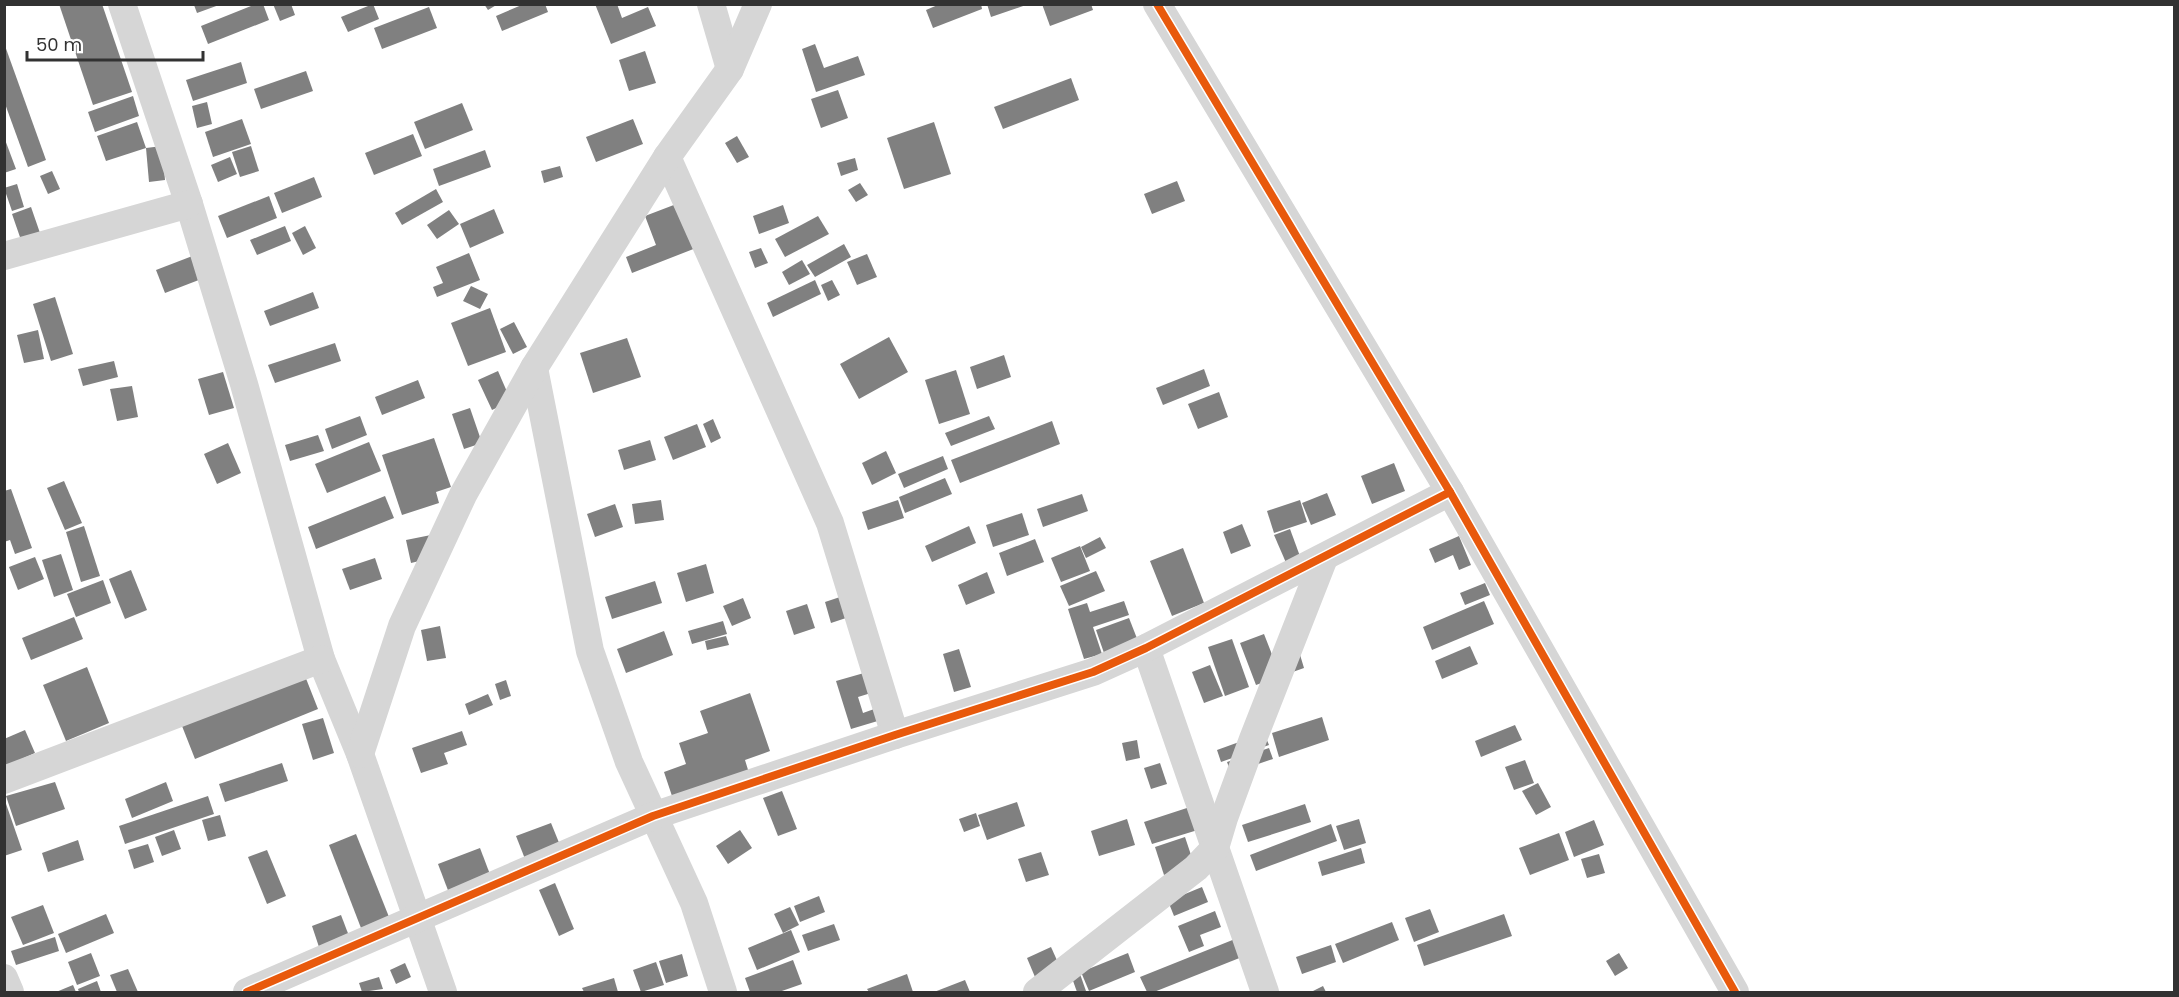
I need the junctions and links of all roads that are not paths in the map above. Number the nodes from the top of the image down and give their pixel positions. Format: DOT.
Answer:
graph roads {
  1 [pos="122,4"];
  2 [pos="711,4"];
  3 [pos="758,4"];
  4 [pos="1157,4"];
  5 [pos="730,69"];
  6 [pos="667,157"];
  7 [pos="189,204"];
  8 [pos="4,256"];
  9 [pos="534,368"];
  10 [pos="1450,492"];
  11 [pos="1324,558"];
  12 [pos="1146,648"];
  13 [pos="321,659"];
  14 [pos="896,735"];
  15 [pos="360,754"];
  16 [pos="4,780"];
  17 [pos="653,816"];
  18 [pos="1215,848"];
  19 [pos="418,919"];
  20 [pos="4,978"];
  21 [pos="10,993"];
  22 [pos="247,993"];
  23 [pos="443,993"];
  24 [pos="723,993"];
  25 [pos="1037,993"];
  26 [pos="1265,993"];
  27 [pos="1735,993"];
  1 -- 7 [label="street"];
  2 -- 5 [label="street"];
  3 -- 5 [label="street"];
  4 -- 10 [label="street"];
  5 -- 6 [label="street"];
  6 -- 9 [label="street"];
  6 -- 14 [label="street"];
  7 -- 8 [label="street"];
  7 -- 13 [label="street"];
  9 -- 15 [label="street"];
  9 -- 17 [label="street"];
  10 -- 11 [label="street"];
  10 -- 27 [label="street"];
  11 -- 12 [label="street"];
  11 -- 18 [label="street"];
  12 -- 14 [label="street"];
  12 -- 18 [label="street"];
  13 -- 15 [label="street"];
  13 -- 16 [label="street"];
  14 -- 17 [label="street"];
  15 -- 19 [label="street"];
  17 -- 19 [label="street"];
  17 -- 24 [label="street"];
  18 -- 25 [label="street"];
  18 -- 26 [label="street"];
  19 -- 22 [label="street"];
  19 -- 23 [label="street"];
  20 -- 21 [label="street"];
}
